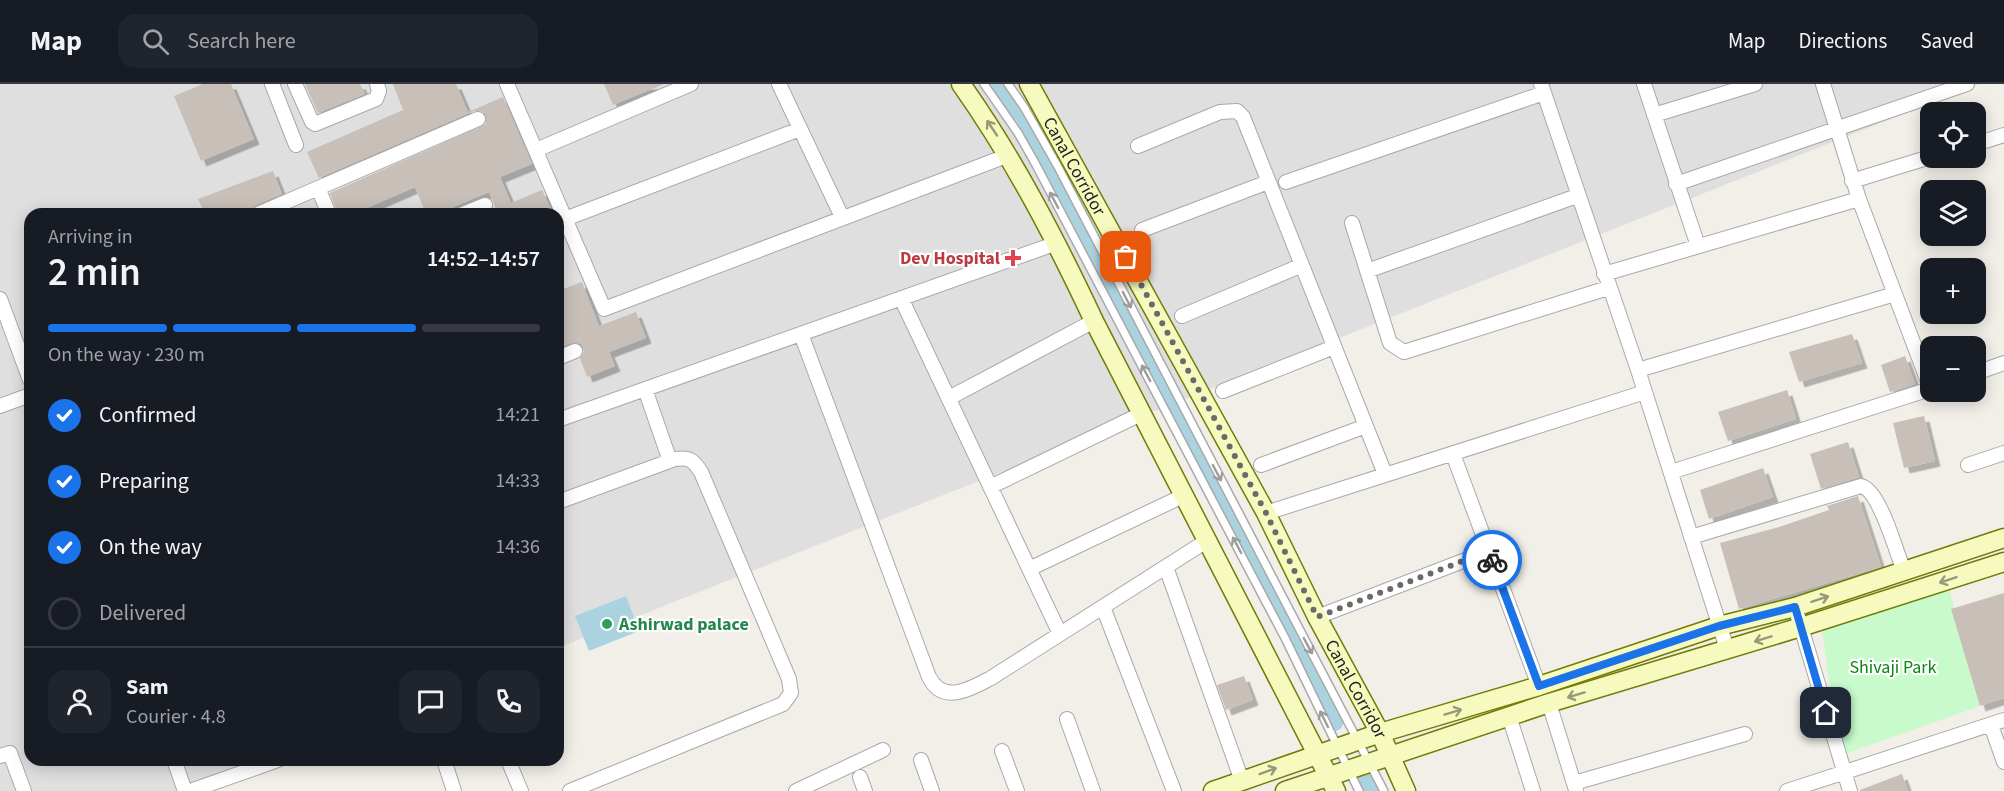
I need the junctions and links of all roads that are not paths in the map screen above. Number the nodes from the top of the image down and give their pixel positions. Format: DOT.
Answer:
graph roads {
  1 [pos="272,84"];
  2 [pos="295,84"];
  3 [pos="377,84"];
  4 [pos="507,84"];
  5 [pos="691,84"];
  6 [pos="779,84"];
  7 [pos="961,84"];
  8 [pos="984,84"];
  9 [pos="1008,84"];
  10 [pos="1029,84"];
  11 [pos="1644,84"];
  12 [pos="1755,84"];
  13 [pos="1824,84"];
  14 [pos="1967,84"];
  15 [pos="1542,88"];
  16 [pos="1654,115"];
  17 [pos="478,119"];
  18 [pos="800,129"];
  19 [pos="1837,129"];
  20 [pos="2003,138"];
  21 [pos="1986,142"];
  22 [pos="296,146"];
  23 [pos="1138,146"];
  24 [pos="536,150"];
  25 [pos="1009,155"];
  26 [pos="1920,160"];
  27 [pos="1852,181"];
  28 [pos="1268,182"];
  29 [pos="1286,182"];
  30 [pos="1676,183"];
  31 [pos="318,188"];
  32 [pos="1577,196"];
  33 [pos="1859,199"];
  34 [pos="485,205"];
  35 [pos="272,208"];
  36 [pos="326,208"];
  37 [pos="478,208"];
  38 [pos="560,208"];
  39 [pos="842,217"];
  40 [pos="565,219"];
  41 [pos="1352,223"];
  42 [pos="1142,230"];
  43 [pos="1057,243"];
  44 [pos="1698,246"];
  45 [pos="1300,266"];
  46 [pos="1367,271"];
  47 [pos="1604,274"];
  48 [pos="1608,288"];
  49 [pos="1895,294"];
  50 [pos="901,298"];
  51 [pos="0,299"];
  52 [pos="1182,316"];
  53 [pos="1094,321"];
  54 [pos="801,334"];
  55 [pos="1334,347"];
  56 [pos="575,351"];
  57 [pos="564,356"];
  58 [pos="24,357"];
  59 [pos="1920,361"];
  60 [pos="2004,363"];
  61 [pos="1986,369"];
  62 [pos="1638,370"];
  63 [pos="645,389"];
  64 [pos="1223,391"];
  65 [pos="1920,391"];
  66 [pos="1645,392"];
  67 [pos="24,397"];
  68 [pos="949,398"];
  69 [pos="0,406"];
  70 [pos="1143,413"];
  71 [pos="564,418"];
  72 [pos="1366,426"];
  73 [pos="2004,453"];
  74 [pos="1453,454"];
  75 [pos="670,460"];
  76 [pos="1261,465"];
  77 [pos="1968,465"];
  78 [pos="1671,472"];
  79 [pos="1385,474"];
  80 [pos="990,487"];
  81 [pos="1185,495"];
  82 [pos="564,500"];
  83 [pos="1266,513"];
  84 [pos="1691,537"];
  85 [pos="2004,538"];
  86 [pos="1208,540"];
  87 [pos="1489,551"];
  88 [pos="2004,562"];
  89 [pos="1166,567"];
  90 [pos="1029,569"];
  91 [pos="1904,571"];
  92 [pos="1103,607"];
  93 [pos="1795,607"];
  94 [pos="1317,617"];
  95 [pos="1719,626"];
  96 [pos="1801,627"];
  97 [pos="1060,634"];
  98 [pos="1727,650"];
  99 [pos="1539,686"];
  100 [pos="1549,703"];
  101 [pos="1509,716"];
  102 [pos="1067,718"];
  103 [pos="1997,723"];
  104 [pos="1380,733"];
  105 [pos="1745,734"];
  106 [pos="1357,741"];
  107 [pos="1338,747"];
  108 [pos="883,750"];
  109 [pos="1002,751"];
  110 [pos="1316,754"];
  111 [pos="1390,755"];
  112 [pos="0,756"];
  113 [pos="921,760"];
  114 [pos="2004,762"];
  115 [pos="1370,764"];
  116 [pos="176,766"];
  117 [pos="261,766"];
  118 [pos="446,766"];
  119 [pos="511,766"];
  120 [pos="1348,770"];
  121 [pos="1844,774"];
  122 [pos="860,777"];
  123 [pos="1242,781"];
  124 [pos="1332,784"];
  125 [pos="1575,787"];
  126 [pos="574,790"];
  127 [pos="1794,790"];
  128 [pos="24,791"];
  129 [pos="185,791"];
  130 [pos="190,791"];
  131 [pos="454,791"];
  132 [pos="521,791"];
  133 [pos="796,791"];
  134 [pos="865,791"];
  135 [pos="932,791"];
  136 [pos="1017,791"];
  137 [pos="1093,791"];
  138 [pos="1173,791"];
  139 [pos="1213,791"];
  140 [pos="1285,791"];
  141 [pos="1359,791"];
  142 [pos="1384,791"];
  143 [pos="1406,791"];
  144 [pos="1533,791"];
  145 [pos="1850,791"];
  1 -- 22 [label="street"];
  2 -- 3 [label="street"];
  4 -- 24 [label="street"];
  5 -- 24 [label="street"];
  6 -- 18 [label="street"];
  25 -- 7 [label="street, one-way"];
  107 -- 8 [label="lane, one-way"];
  9 -- 106 [label="lane, one-way"];
  10 -- 83 [label="street, Canal Corridor"];
  11 -- 16 [label="street"];
  12 -- 16 [label="street"];
  13 -- 19 [label="street"];
  14 -- 19 [label="street"];
  15 -- 29 [label="street"];
  15 -- 32 [label="street"];
  16 -- 30 [label="street"];
  17 -- 31 [label="street"];
  18 -- 39 [label="street"];
  18 -- 40 [label="street"];
  19 -- 27 [label="street"];
  19 -- 30 [label="street"];
  20 -- 21 [label="street"];
  23 -- 28 [label="street"];
  24 -- 38 [label="street"];
  25 -- 39 [label="street"];
  25 -- 43 [label="street"];
  26 -- 27 [label="street"];
  27 -- 33 [label="street"];
  28 -- 42 [label="street"];
  28 -- 45 [label="street"];
  30 -- 44 [label="street"];
  31 -- 35 [label="street"];
  31 -- 36 [label="street"];
  32 -- 46 [label="street"];
  32 -- 47 [label="street"];
  33 -- 44 [label="street"];
  33 -- 49 [label="street"];
  34 -- 37 [label="street"];
  39 -- 40 [label="street"];
  41 -- 46 [label="street"];
  43 -- 50 [label="street"];
  43 -- 53 [label="street"];
  44 -- 47 [label="street"];
  45 -- 52 [label="street"];
  45 -- 55 [label="street"];
  46 -- 48 [label="street"];
  47 -- 48 [label="street"];
  48 -- 62 [label="street"];
  49 -- 59 [label="street"];
  49 -- 62 [label="street"];
  50 -- 54 [label="street"];
  50 -- 68 [label="street"];
  51 -- 58 [label="street"];
  53 -- 68 [label="street"];
  53 -- 70 [label="street"];
  54 -- 63 [label="street"];
  54 -- 97 [label="street"];
  55 -- 64 [label="street"];
  55 -- 72 [label="street"];
  56 -- 57 [label="street"];
  60 -- 61 [label="street"];
  62 -- 66 [label="street"];
  63 -- 71 [label="street"];
  63 -- 75 [label="street"];
  65 -- 78 [label="street"];
  66 -- 74 [label="street"];
  66 -- 78 [label="street"];
  67 -- 69 [label="street"];
  68 -- 80 [label="street"];
  70 -- 80 [label="street"];
  70 -- 81 [label="street"];
  72 -- 76 [label="street"];
  72 -- 79 [label="street"];
  73 -- 77 [label="street"];
  74 -- 79 [label="street"];
  74 -- 87 [label="street"];
  75 -- 82 [label="street"];
  75 -- 126 [label="street"];
  78 -- 84 [label="street"];
  79 -- 83 [label="street"];
  80 -- 90 [label="street"];
  81 -- 86 [label="street"];
  81 -- 90 [label="street"];
  83 -- 94 [label="street, Canal Corridor"];
  84 -- 91 [label="street"];
  84 -- 95 [label="street"];
  85 -- 91 [label="street"];
  86 -- 89 [label="street"];
  86 -- 110 [label="street"];
  87 -- 94 [label="street"];
  87 -- 99 [label="street"];
  88 -- 96 [label="street, one-way"];
  89 -- 92 [label="street"];
  89 -- 123 [label="street"];
  90 -- 97 [label="street"];
  93 -- 91 [label="street, one-way"];
  92 -- 97 [label="street"];
  92 -- 138 [label="street"];
  93 -- 95 [label="street"];
  93 -- 96 [label="street"];
  94 -- 104 [label="street, Canal Corridor"];
  95 -- 98 [label="street"];
  95 -- 99 [label="street"];
  96 -- 98 [label="street, one-way"];
  96 -- 121 [label="street"];
  98 -- 100 [label="street, one-way"];
  104 -- 99 [label="street, one-way"];
  100 -- 101 [label="street"];
  100 -- 125 [label="street"];
  101 -- 111 [label="street"];
  101 -- 144 [label="street"];
  102 -- 137 [label="street"];
  103 -- 114 [label="street"];
  103 -- 121 [label="street"];
  104 -- 106 [label="street"];
  104 -- 111 [label="street, Canal Corridor"];
  105 -- 125 [label="street"];
  106 -- 107 [label="street"];
  106 -- 115 [label="lane"];
  107 -- 110 [label="street"];
  107 -- 120 [label="lane"];
  108 -- 133 [label="street"];
  109 -- 136 [label="street"];
  123 -- 110 [label="street, one-way"];
  110 -- 124 [label="street"];
  111 -- 115 [label="street"];
  111 -- 143 [label="street, Canal Corridor"];
  112 -- 128 [label="street"];
  113 -- 135 [label="street"];
  115 -- 120 [label="street"];
  115 -- 142 [label="lane"];
  116 -- 129 [label="street"];
  117 -- 130 [label="street"];
  118 -- 131 [label="street"];
  119 -- 132 [label="street"];
  120 -- 124 [label="street"];
  120 -- 141 [label="lane"];
  121 -- 127 [label="street"];
  121 -- 145 [label="street"];
  122 -- 134 [label="street"];
  123 -- 139 [label="street"];
  124 -- 140 [label="street"];
}
